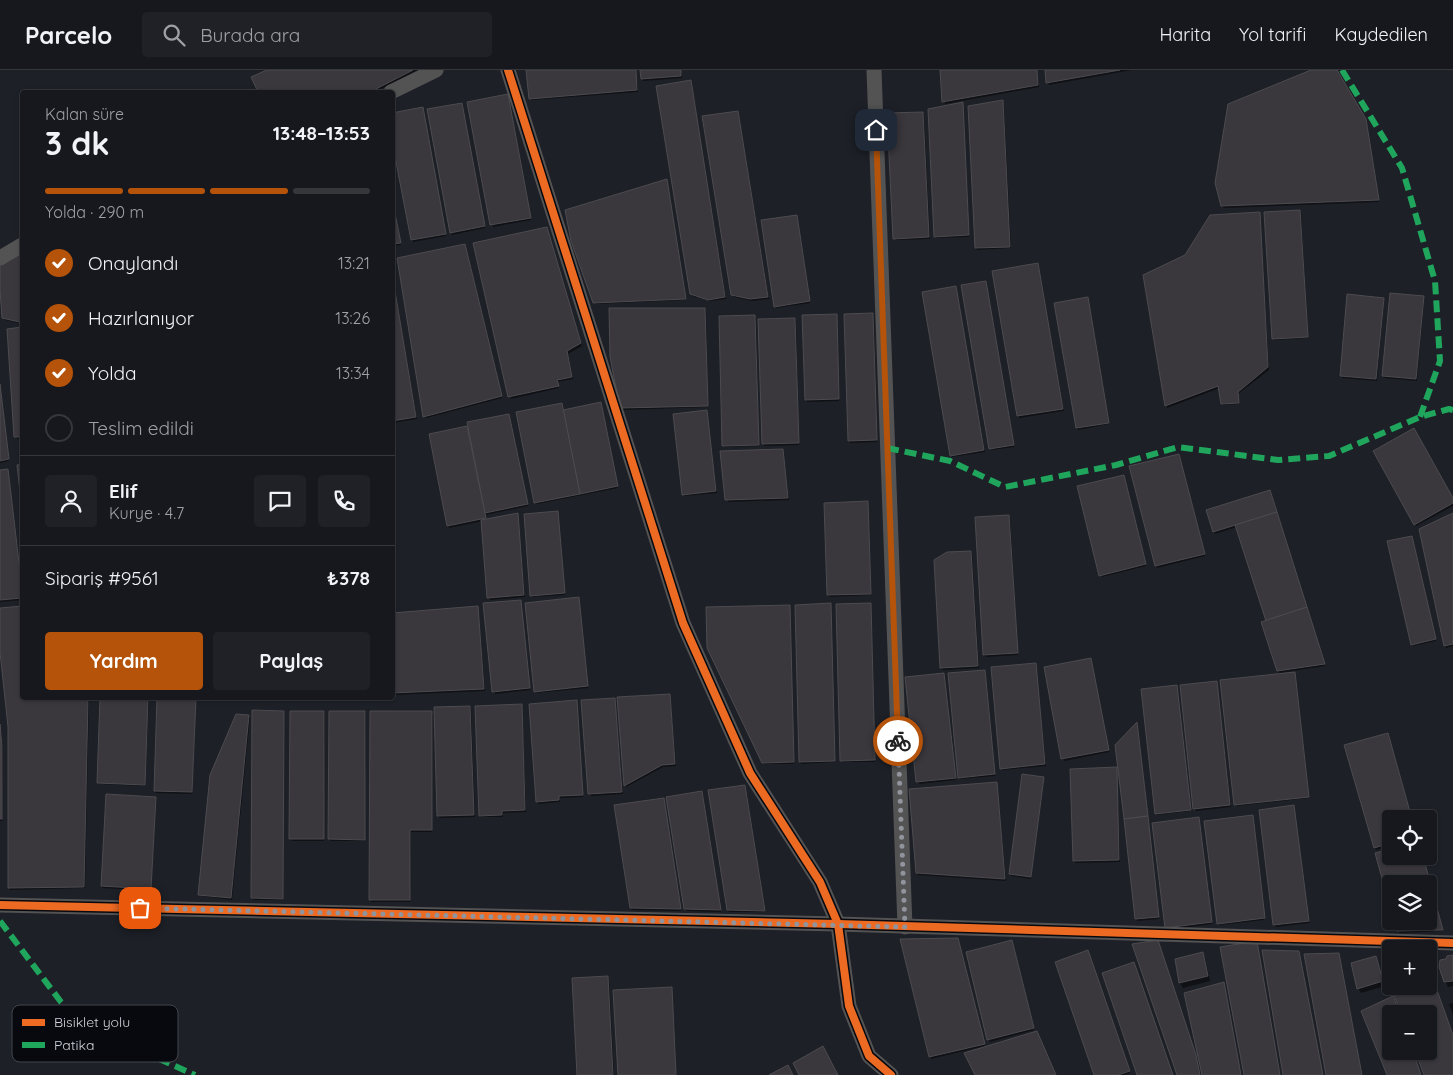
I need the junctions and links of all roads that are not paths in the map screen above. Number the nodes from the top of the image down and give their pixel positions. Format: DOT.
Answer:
graph roads {
  1 [pos="436,70"];
  2 [pos="508,70"];
  3 [pos="874,70"];
  4 [pos="395,90"];
  5 [pos="20,246"];
  6 [pos="0,258"];
  7 [pos="0,906"];
  8 [pos="838,924"];
  9 [pos="905,927"];
  10 [pos="1453,943"];
  11 [pos="891,1075"];
  1 -- 4 [label="street"];
  2 -- 8 [label="street"];
  3 -- 9 [label="street"];
  5 -- 6 [label="street"];
  7 -- 8 [label="street"];
  8 -- 9 [label="street"];
  8 -- 11 [label="street"];
  9 -- 10 [label="street"];
}
